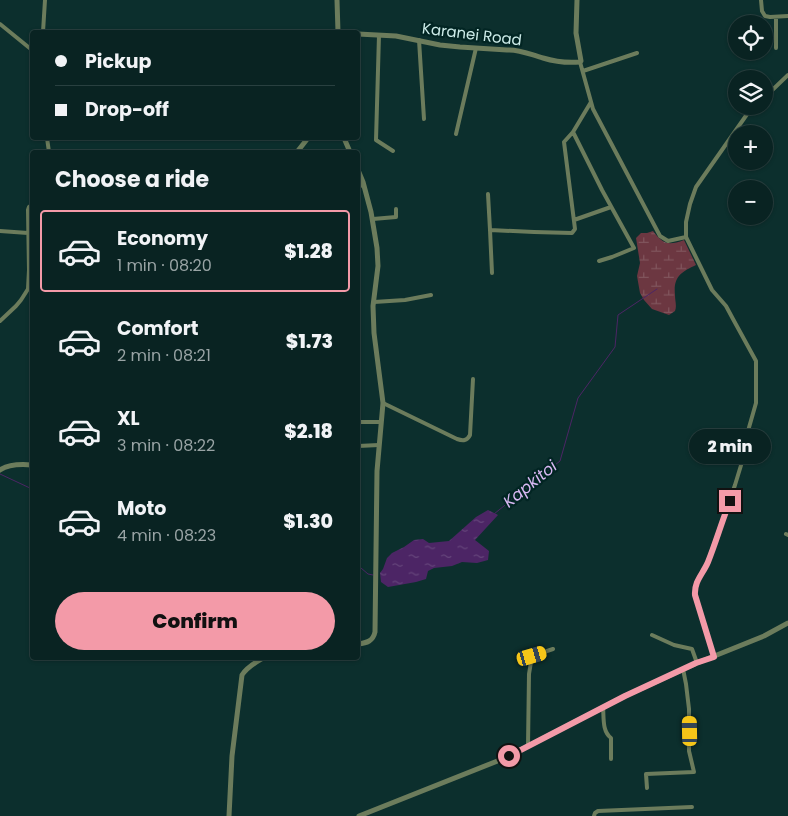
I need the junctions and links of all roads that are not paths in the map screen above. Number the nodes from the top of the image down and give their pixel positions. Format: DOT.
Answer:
graph roads {
  1 [pos="45,0"];
  2 [pos="337,0"];
  3 [pos="577,0"];
  4 [pos="761,0"];
  5 [pos="788,16"];
  6 [pos="776,17"];
  7 [pos="0,24"];
  8 [pos="43,30"];
  9 [pos="338,30"];
  10 [pos="360,34"];
  11 [pos="379,35"];
  12 [pos="419,40"];
  13 [pos="30,48"];
  14 [pos="476,48"];
  15 [pos="776,48"];
  16 [pos="637,53"];
  17 [pos="580,62"];
  18 [pos="583,72"];
  19 [pos="788,75"];
  20 [pos="773,89"];
  21 [pos="591,102"];
  22 [pos="746,115"];
  23 [pos="424,119"];
  24 [pos="573,132"];
  25 [pos="456,134"];
  26 [pos="306,140"];
  27 [pos="299,150"];
  28 [pos="392,151"];
  29 [pos="360,175"];
  30 [pos="363,182"];
  31 [pos="360,186"];
  32 [pos="488,194"];
  33 [pos="30,206"];
  34 [pos="611,206"];
  35 [pos="396,209"];
  36 [pos="396,217"];
  37 [pos="373,219"];
  38 [pos="574,220"];
  39 [pos="397,223"];
  40 [pos="490,230"];
  41 [pos="0,231"];
  42 [pos="28,232"];
  43 [pos="686,237"];
  44 [pos="599,260"];
  45 [pos="492,273"];
  46 [pos="430,295"];
  47 [pos="374,302"];
  48 [pos="0,320"];
  49 [pos="473,379"];
  50 [pos="383,403"];
  51 [pos="360,422"];
  52 [pos="381,422"];
  53 [pos="379,445"];
  54 [pos="360,446"];
  55 [pos="30,465"];
  56 [pos="0,470"];
  57 [pos="788,624"];
  58 [pos="652,635"];
  59 [pos="360,644"];
  60 [pos="553,650"];
  61 [pos="714,657"];
  62 [pos="260,660"];
  63 [pos="696,663"];
  64 [pos="683,669"];
  65 [pos="603,708"];
  66 [pos="528,746"];
  67 [pos="611,759"];
  68 [pos="647,788"];
  69 [pos="692,807"];
  70 [pos="229,816"];
  71 [pos="362,816"];
  72 [pos="594,816"];
  1 -- 8 [label="street"];
  2 -- 9 [label="street"];
  3 -- 17 [label="street"];
  4 -- 6 [label="street"];
  5 -- 6 [label="street"];
  6 -- 15 [label="street"];
  7 -- 13 [label="street"];
  10 -- 11 [label="street, Karanei Road"];
  11 -- 12 [label="street, Karanei Road"];
  11 -- 28 [label="street"];
  12 -- 14 [label="street, Karanei Road"];
  12 -- 23 [label="street"];
  14 -- 17 [label="street, Karanei Road"];
  14 -- 25 [label="street"];
  16 -- 18 [label="street"];
  17 -- 18 [label="street"];
  18 -- 21 [label="street"];
  19 -- 20 [label="street"];
  21 -- 24 [label="street"];
  21 -- 43 [label="street"];
  22 -- 43 [label="street"];
  24 -- 34 [label="street"];
  24 -- 38 [label="street"];
  26 -- 27 [label="street"];
  29 -- 30 [label="street"];
  30 -- 31 [label="street"];
  30 -- 37 [label="street"];
  32 -- 40 [label="street"];
  33 -- 42 [label="street"];
  34 -- 38 [label="street"];
  34 -- 44 [label="street"];
  35 -- 36 [label="street"];
  36 -- 37 [label="street"];
  36 -- 39 [label="street"];
  37 -- 47 [label="street"];
  38 -- 40 [label="street"];
  40 -- 45 [label="street"];
  41 -- 42 [label="street"];
  42 -- 48 [label="street"];
  43 -- 61 [label="street"];
  46 -- 47 [label="street"];
  47 -- 50 [label="street"];
  49 -- 50 [label="street"];
  50 -- 52 [label="street"];
  51 -- 52 [label="street"];
  52 -- 53 [label="street"];
  53 -- 54 [label="street"];
  53 -- 59 [label="street"];
  55 -- 56 [label="street"];
  57 -- 61 [label="street"];
  58 -- 63 [label="street"];
  60 -- 66 [label="street"];
  61 -- 63 [label="street"];
  62 -- 70 [label="street"];
  63 -- 64 [label="street"];
  64 -- 65 [label="street"];
  64 -- 68 [label="street"];
  65 -- 66 [label="street"];
  65 -- 67 [label="street"];
  66 -- 71 [label="street"];
  69 -- 72 [label="street"];
}
